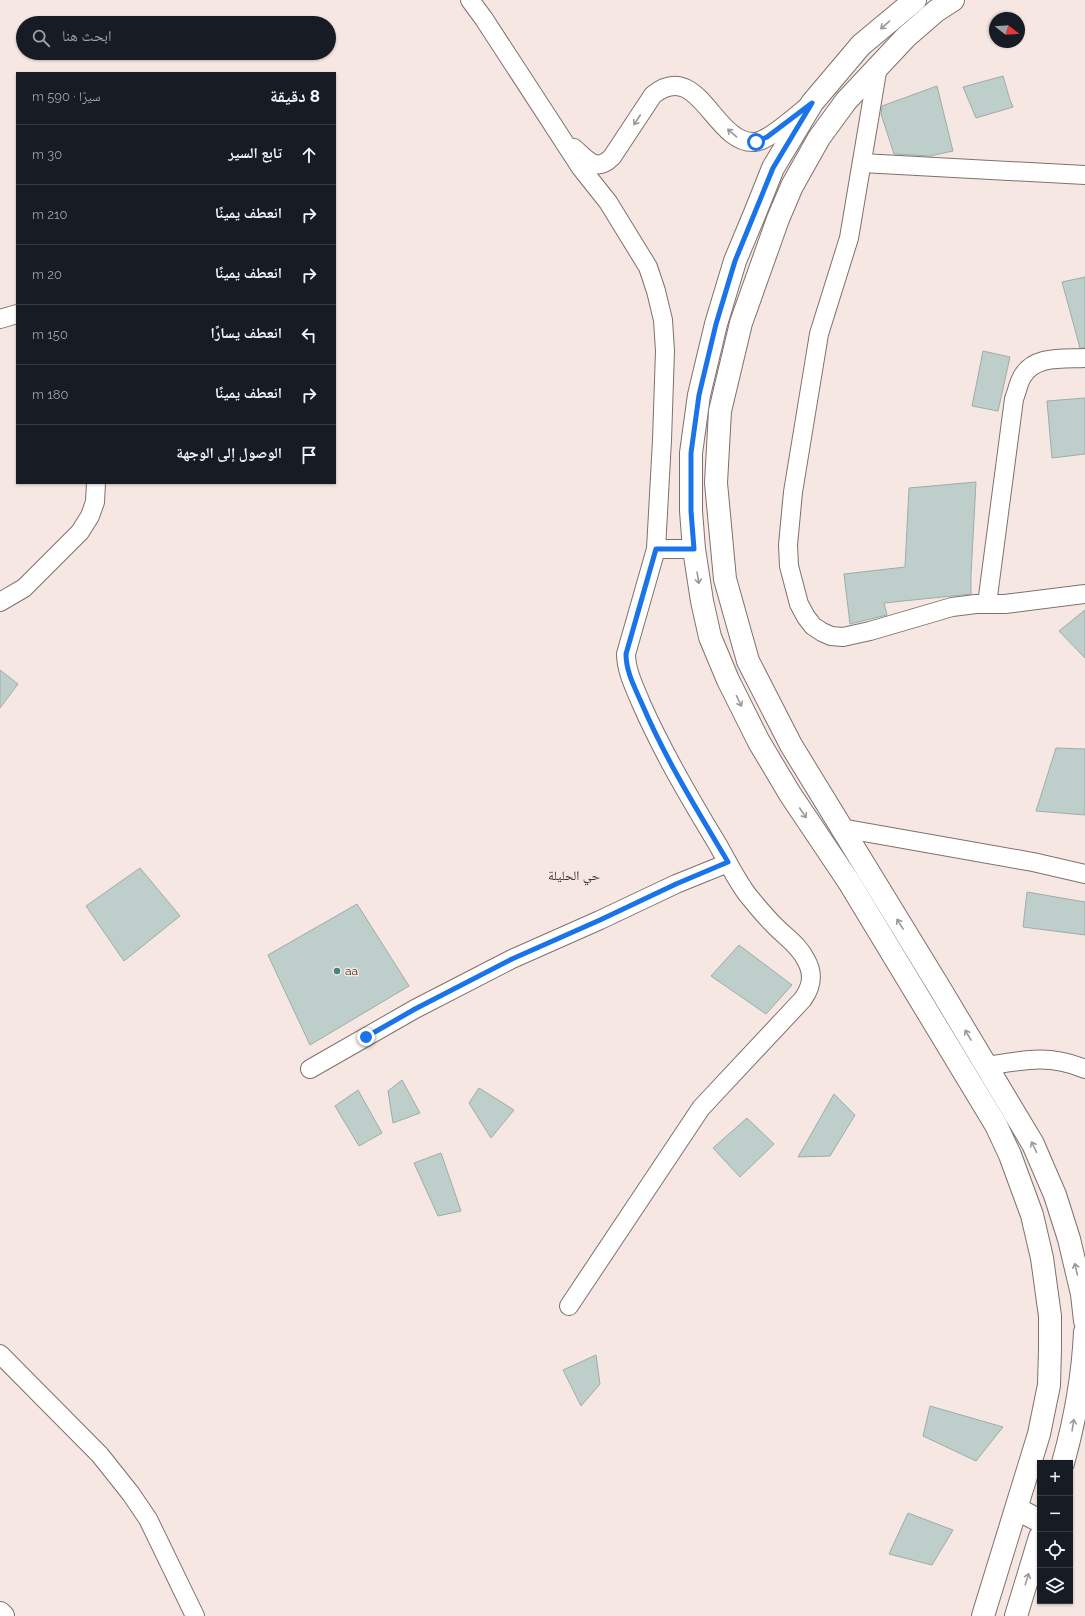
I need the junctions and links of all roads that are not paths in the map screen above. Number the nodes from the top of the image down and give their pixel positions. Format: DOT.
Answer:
graph roads {
  1 [pos="470,0"];
  2 [pos="915,0"];
  3 [pos="953,0"];
  4 [pos="878,66"];
  5 [pos="812,103"];
  6 [pos="557,133"];
  7 [pos="862,163"];
  8 [pos="1085,175"];
  9 [pos="16,314"];
  10 [pos="0,319"];
  11 [pos="1085,358"];
  12 [pos="96,484"];
  13 [pos="656,549"];
  14 [pos="694,549"];
  15 [pos="1085,594"];
  16 [pos="0,602"];
  17 [pos="987,604"];
  18 [pos="841,828"];
  19 [pos="728,862"];
  20 [pos="1085,874"];
  21 [pos="987,1066"];
  22 [pos="310,1069"];
  23 [pos="1085,1070"];
  24 [pos="569,1306"];
  25 [pos="1085,1321"];
  26 [pos="1085,1332"];
  27 [pos="0,1354"];
  28 [pos="1064,1460"];
  29 [pos="1017,1509"];
  30 [pos="1037,1519"];
  31 [pos="1037,1547"];
  32 [pos="0,1613"];
  33 [pos="3,1616"];
  34 [pos="195,1616"];
  35 [pos="983,1616"];
  36 [pos="1016,1616"];
  1 -- 6 [label="street"];
  2 -- 5 [label="main road, one-way"];
  3 -- 4 [label="main road"];
  4 -- 7 [label="street"];
  4 -- 18 [label="main road"];
  5 -- 6 [label="street, one-way"];
  5 -- 14 [label="main road"];
  6 -- 13 [label="street"];
  7 -- 8 [label="street"];
  7 -- 17 [label="street"];
  9 -- 10 [label="street"];
  11 -- 17 [label="street"];
  12 -- 16 [label="street"];
  13 -- 14 [label="street"];
  13 -- 19 [label="street"];
  14 -- 29 [label="main road, one-way"];
  15 -- 17 [label="street"];
  18 -- 20 [label="street"];
  21 -- 18 [label="main road, one-way"];
  19 -- 22 [label="street"];
  19 -- 24 [label="street"];
  21 -- 23 [label="street"];
  25 -- 21 [label="main road, one-way"];
  28 -- 26 [label="main road, one-way"];
  27 -- 34 [label="street"];
  29 -- 30 [label="main road"];
  29 -- 35 [label="main road"];
  36 -- 31 [label="main road, one-way"];
  32 -- 33 [label="main road"];
}
